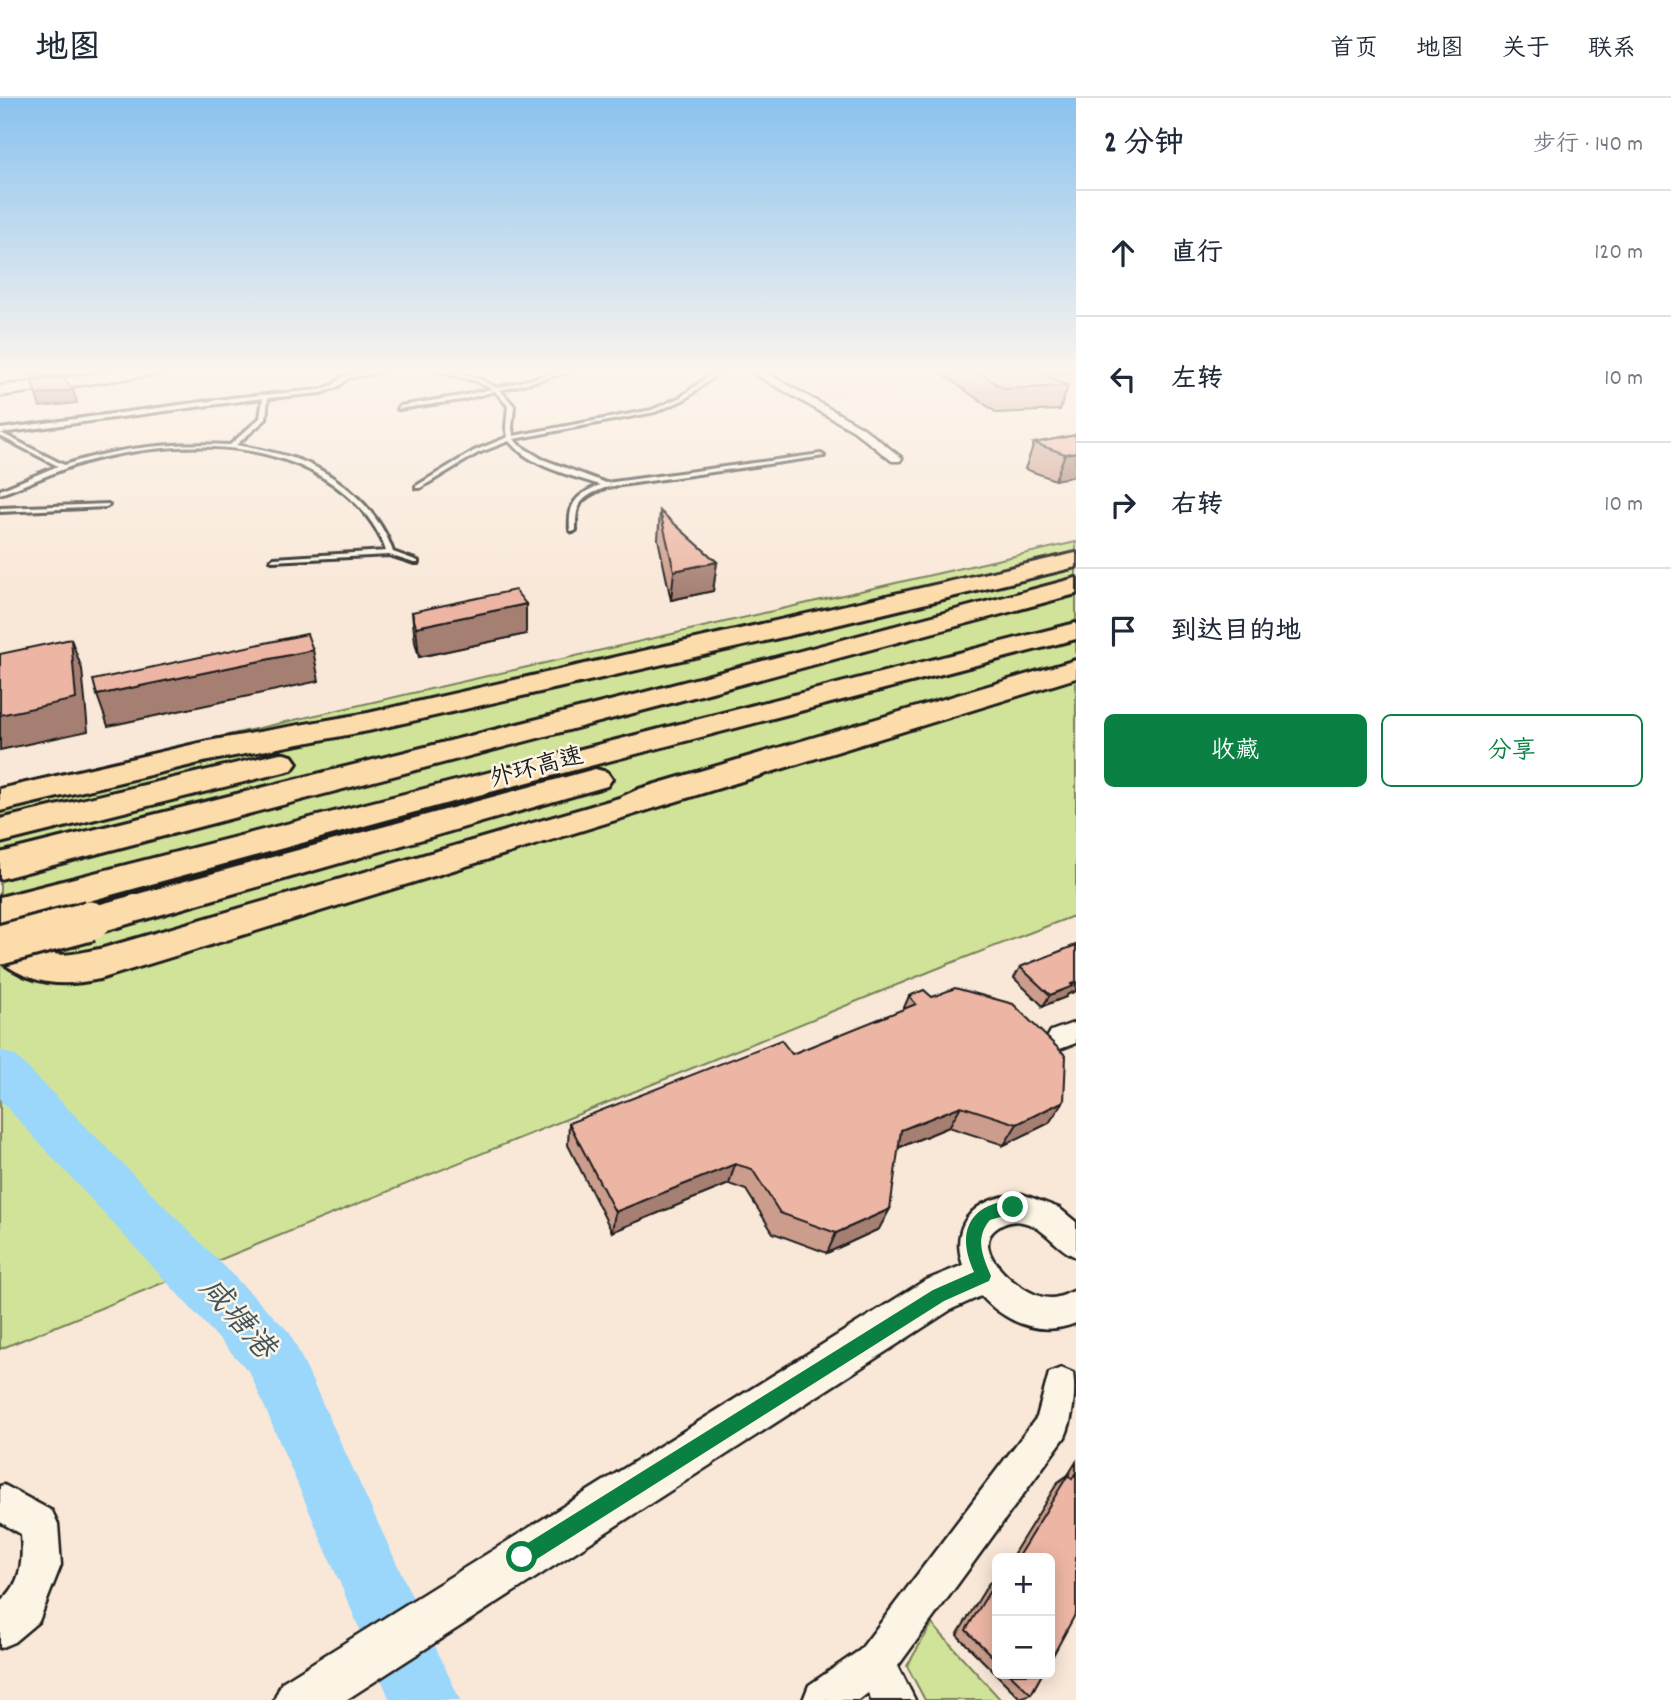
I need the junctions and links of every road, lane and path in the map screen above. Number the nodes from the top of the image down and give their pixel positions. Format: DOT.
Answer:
graph roads {
  1 [pos="22,445"];
  2 [pos="234,445"];
  3 [pos="495,445"];
  4 [pos="517,445"];
  5 [pos="879,445"];
  6 [pos="231,447"];
  7 [pos="821,456"];
  8 [pos="896,458"];
  9 [pos="64,467"];
  10 [pos="606,485"];
  11 [pos="418,487"];
  12 [pos="0,492"];
  13 [pos="106,505"];
  14 [pos="0,510"];
  15 [pos="573,530"];
  16 [pos="390,553"];
  17 [pos="1076,559"];
  18 [pos="274,560"];
  19 [pos="416,562"];
  20 [pos="1076,586"];
  21 [pos="1076,631"];
  22 [pos="1076,669"];
  23 [pos="751,673"];
  24 [pos="777,707"];
  25 [pos="280,740"];
  26 [pos="372,742"];
  27 [pos="226,757"];
  28 [pos="651,797"];
  29 [pos="3,812"];
  30 [pos="0,866"];
  31 [pos="218,885"];
  32 [pos="0,911"];
  33 [pos="0,939"];
  34 [pos="0,945"];
  35 [pos="1076,1242"];
  36 [pos="983,1276"];
  37 [pos="1076,1306"];
  38 [pos="1061,1385"];
  39 [pos="0,1504"];
  40 [pos="0,1628"];
  41 [pos="874,1664"];
  42 [pos="300,1700"];
  43 [pos="824,1700"];
  44 [pos="894,1700"];
  1 -- 9 [label="lane"];
  2 -- 6 [label="lane"];
  3 -- 11 [label="lane"];
  4 -- 10 [label="lane"];
  5 -- 8 [label="street"];
  6 -- 9 [label="lane"];
  6 -- 16 [label="lane"];
  7 -- 10 [label="lane"];
  9 -- 12 [label="lane"];
  10 -- 15 [label="lane"];
  13 -- 14 [label="lane"];
  16 -- 18 [label="lane"];
  16 -- 19 [label="lane"];
  17 -- 25 [label="highway"];
  20 -- 23 [label="highway, 外环高速"];
  21 -- 24 [label="highway, 外环高速"];
  22 -- 28 [label="highway"];
  23 -- 26 [label="highway"];
  23 -- 30 [label="highway, 外环高速"];
  24 -- 31 [label="highway"];
  24 -- 32 [label="highway, 外环高速"];
  25 -- 27 [label="highway"];
  25 -- 29 [label="highway"];
  26 -- 27 [label="highway"];
  26 -- 29 [label="highway"];
  27 -- 29 [label="highway"];
  28 -- 31 [label="highway"];
  28 -- 33 [label="highway"];
  31 -- 34 [label="highway, bridge"];
  35 -- 36 [label="street"];
  36 -- 37 [label="street"];
  36 -- 42 [label="street"];
  38 -- 41 [label="street"];
  39 -- 40 [label="street"];
  41 -- 43 [label="street"];
  41 -- 44 [label="street"];
}
